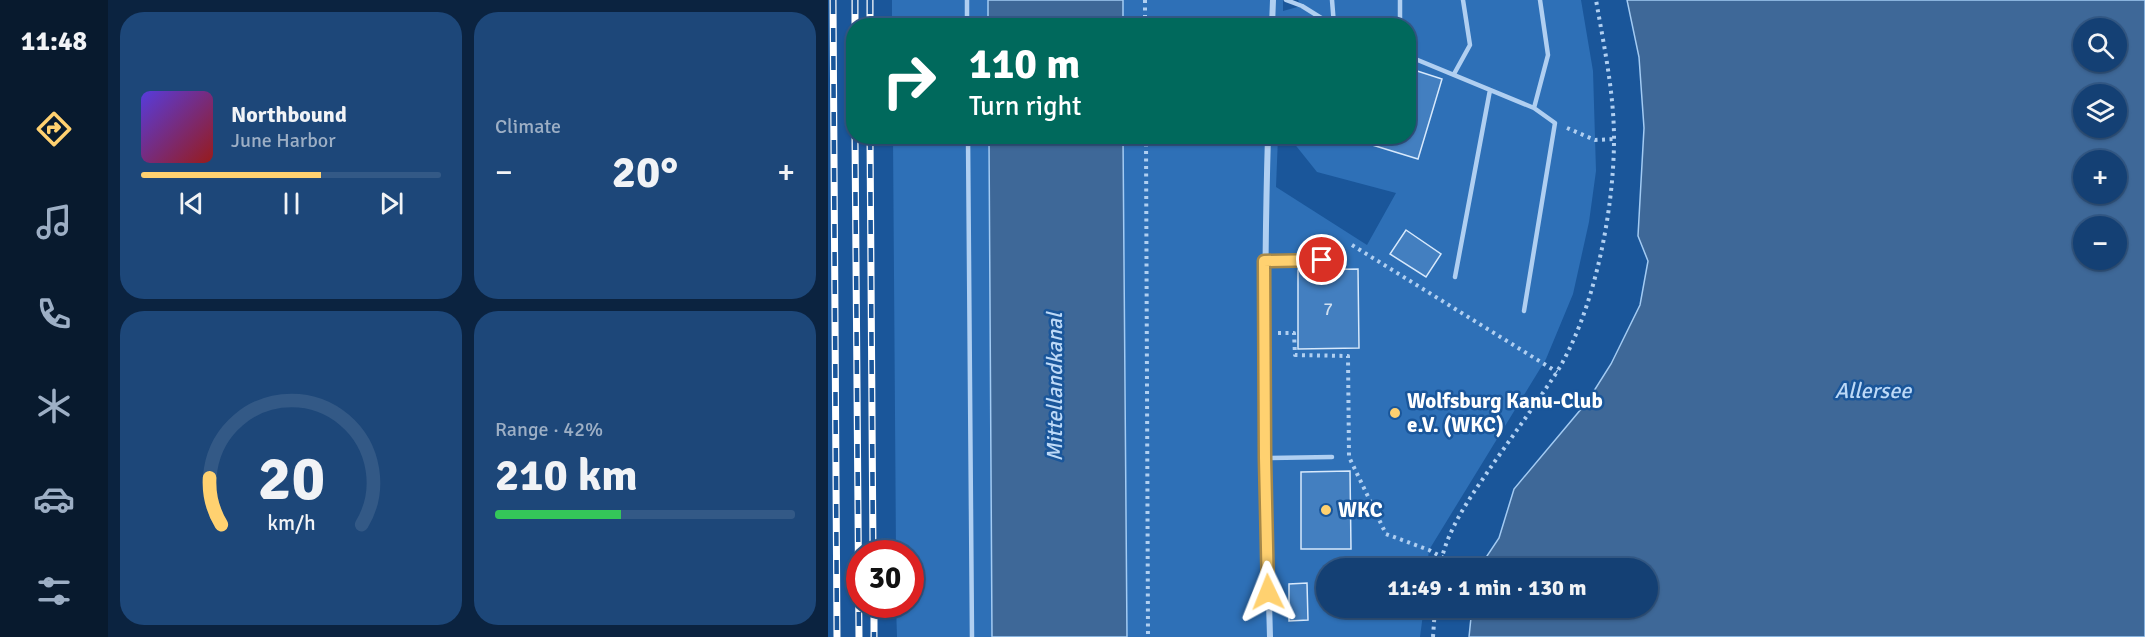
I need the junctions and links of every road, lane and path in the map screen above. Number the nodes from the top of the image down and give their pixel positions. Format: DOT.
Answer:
graph roads {
  1 [pos="967,0"];
  2 [pos="1145,0"];
  3 [pos="1273,0"];
  4 [pos="1286,0"];
  5 [pos="1332,0"];
  6 [pos="1400,0"];
  7 [pos="1463,0"];
  8 [pos="1540,0"];
  9 [pos="1596,0"];
  10 [pos="967,18"];
  11 [pos="1145,18"];
  12 [pos="1272,18"];
  13 [pos="1322,18"];
  14 [pos="1333,18"];
  15 [pos="1400,18"];
  16 [pos="1416,59"];
  17 [pos="1454,74"];
  18 [pos="1490,90"];
  19 [pos="1534,108"];
  20 [pos="1555,123"];
  21 [pos="1614,139"];
  22 [pos="968,144"];
  23 [pos="1146,144"];
  24 [pos="1268,144"];
  25 [pos="1352,245"];
  26 [pos="1322,260"];
  27 [pos="1264,261"];
  28 [pos="1455,278"];
  29 [pos="1524,311"];
  30 [pos="1265,333"];
  31 [pos="1557,372"];
  32 [pos="1332,457"];
  33 [pos="1265,458"];
  34 [pos="1440,558"];
  35 [pos="1441,558"];
  36 [pos="1435,618"];
  37 [pos="972,637"];
  38 [pos="1148,637"];
  39 [pos="1270,637"];
  40 [pos="1433,637"];
  1 -- 10 [label="lane"];
  2 -- 11 [label="path"];
  3 -- 12 [label="street"];
  4 -- 13 [label="lane"];
  5 -- 14 [label="lane"];
  6 -- 15 [label="lane"];
  7 -- 17 [label="lane"];
  8 -- 19 [label="lane"];
  9 -- 21 [label="path"];
  16 -- 17 [label="lane"];
  17 -- 18 [label="lane"];
  18 -- 19 [label="lane"];
  18 -- 28 [label="lane"];
  19 -- 20 [label="lane"];
  20 -- 21 [label="path"];
  20 -- 29 [label="lane"];
  21 -- 31 [label="path"];
  22 -- 37 [label="lane"];
  23 -- 38 [label="path"];
  24 -- 27 [label="street"];
  25 -- 31 [label="path"];
  26 -- 27 [label="lane"];
  27 -- 30 [label="street"];
  30 -- 33 [label="street"];
  30 -- 34 [label="path"];
  31 -- 35 [label="path"];
  32 -- 33 [label="lane"];
  33 -- 39 [label="street"];
  36 -- 40 [label="path"];
}
